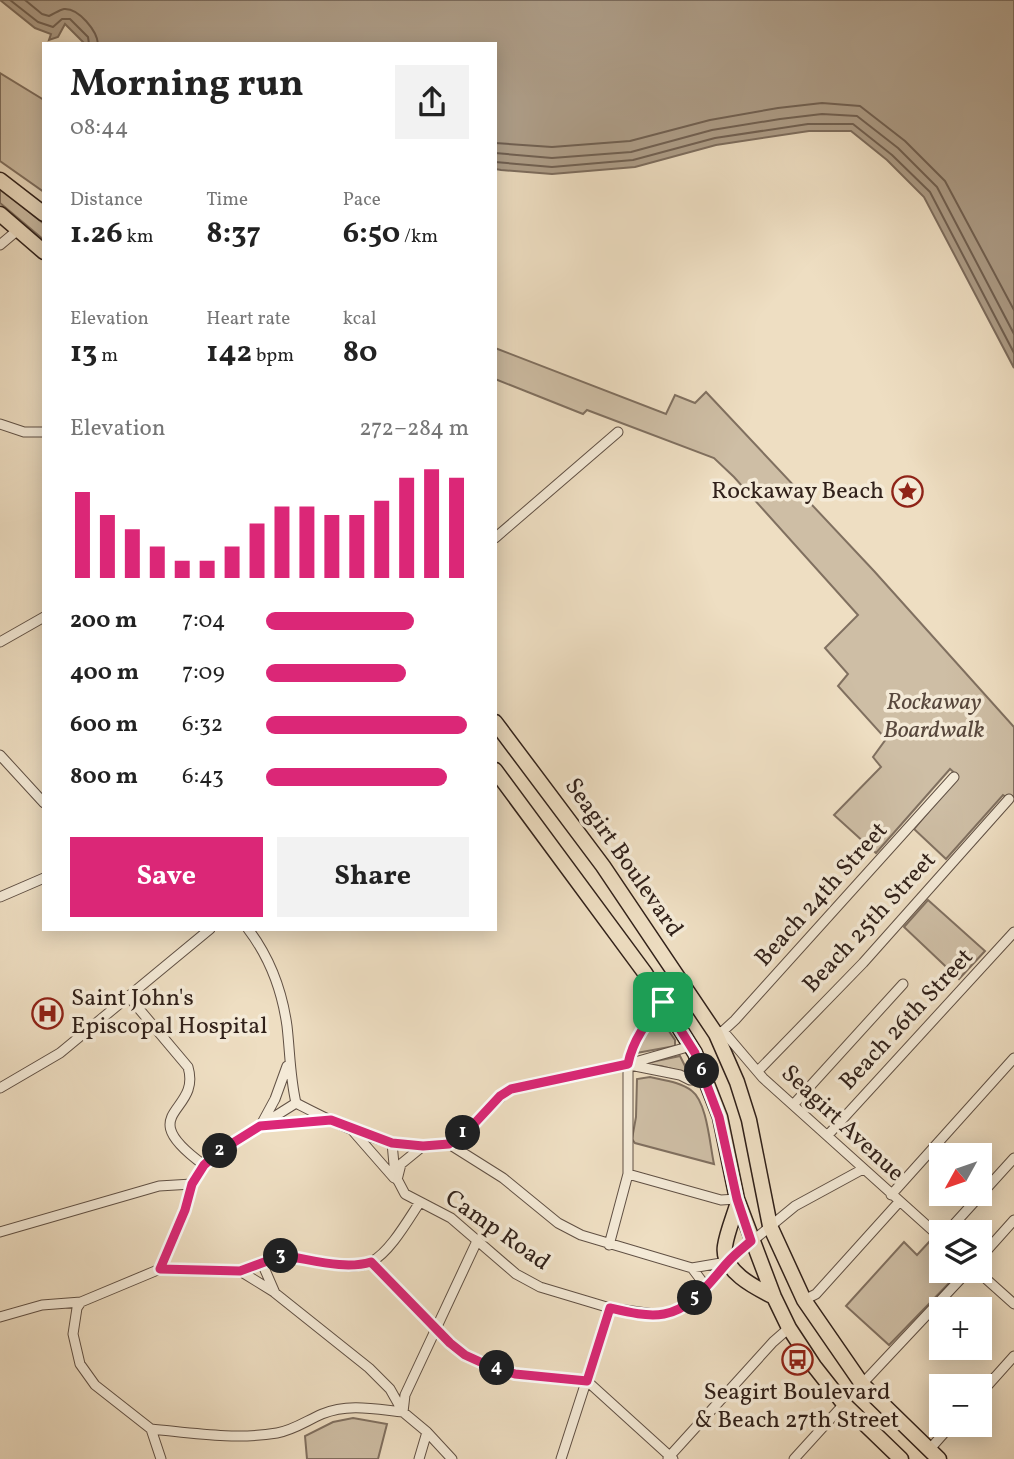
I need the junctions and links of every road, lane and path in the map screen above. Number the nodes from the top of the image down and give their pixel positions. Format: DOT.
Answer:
graph roads {
  1 [pos="0,180"];
  2 [pos="42,212"];
  3 [pos="0,214"];
  4 [pos="19,229"];
  5 [pos="0,245"];
  6 [pos="42,250"];
  7 [pos="0,424"];
  8 [pos="42,432"];
  9 [pos="618,432"];
  10 [pos="497,536"];
  11 [pos="42,618"];
  12 [pos="0,642"];
  13 [pos="497,725"];
  14 [pos="0,755"];
  15 [pos="497,773"];
  16 [pos="954,777"];
  17 [pos="1009,799"];
  18 [pos="42,801"];
  19 [pos="42,879"];
  20 [pos="0,897"];
  21 [pos="208,931"];
  22 [pos="249,931"];
  23 [pos="1014,932"];
  24 [pos="904,985"];
  25 [pos="129,997"];
  26 [pos="663,1002"];
  27 [pos="719,1033"];
  28 [pos="691,1046"];
  29 [pos="1014,1058"];
  30 [pos="289,1061"];
  31 [pos="628,1064"];
  32 [pos="758,1071"];
  33 [pos="705,1080"];
  34 [pos="0,1088"];
  35 [pos="296,1103"];
  36 [pos="793,1105"];
  37 [pos="331,1120"];
  38 [pos="260,1126"];
  39 [pos="352,1130"];
  40 [pos="828,1135"];
  41 [pos="392,1143"];
  42 [pos="449,1144"];
  43 [pos="423,1146"];
  44 [pos="1014,1158"];
  45 [pos="204,1165"];
  46 [pos="863,1169"];
  47 [pos="628,1174"];
  48 [pos="397,1182"];
  49 [pos="192,1184"];
  50 [pos="891,1195"];
  51 [pos="737,1201"];
  52 [pos="420,1202"];
  53 [pos="899,1202"];
  54 [pos="958,1220"];
  55 [pos="1014,1220"];
  56 [pos="770,1226"];
  57 [pos="929,1228"];
  58 [pos="0,1233"];
  59 [pos="477,1241"];
  60 [pos="751,1241"];
  61 [pos="609,1245"];
  62 [pos="992,1245"];
  63 [pos="371,1262"];
  64 [pos="727,1262"];
  65 [pos="262,1263"];
  66 [pos="692,1268"];
  67 [pos="160,1269"];
  68 [pos="240,1271"];
  69 [pos="957,1283"];
  70 [pos="991,1283"];
  71 [pos="275,1293"];
  72 [pos="696,1297"];
  73 [pos="774,1297"];
  74 [pos="804,1300"];
  75 [pos="81,1302"];
  76 [pos="1014,1304"];
  77 [pos="610,1308"];
  78 [pos="0,1317"];
  79 [pos="436,1328"];
  80 [pos="789,1328"];
  81 [pos="1014,1356"];
  82 [pos="587,1381"];
  83 [pos="992,1381"];
  84 [pos="862,1384"];
  85 [pos="844,1404"];
  86 [pos="402,1412"];
  87 [pos="151,1429"];
  88 [pos="427,1432"];
  89 [pos="944,1437"];
  90 [pos="934,1455"];
  91 [pos="670,1458"];
  92 [pos="161,1459"];
  93 [pos="419,1459"];
  94 [pos="452,1459"];
  95 [pos="561,1459"];
  96 [pos="794,1459"];
  97 [pos="901,1459"];
  1 -- 2 [label="main road"];
  3 -- 4 [label="main road"];
  4 -- 5 [label="street"];
  4 -- 6 [label="main road"];
  7 -- 8 [label="street"];
  9 -- 10 [label="street"];
  11 -- 12 [label="street"];
  13 -- 27 [label="main road, Seagirt Boulevard"];
  14 -- 18 [label="street"];
  15 -- 26 [label="main road, Seagirt Boulevard"];
  16 -- 27 [label="street, Beach 24th Street"];
  17 -- 32 [label="street, Beach 25th Street"];
  19 -- 20 [label="street"];
  21 -- 25 [label="street"];
  22 -- 30 [label="street"];
  23 -- 40 [label="street, Beach 26th Street"];
  24 -- 36 [label="street"];
  25 -- 34 [label="street"];
  25 -- 45 [label="street"];
  26 -- 28 [label="main road, Seagirt Boulevard"];
  26 -- 31 [label="street"];
  27 -- 32 [label="street, Seagirt Avenue"];
  27 -- 56 [label="main road, Seagirt Boulevard"];
  28 -- 31 [label="street"];
  28 -- 33 [label="main road, Seagirt Boulevard"];
  29 -- 50 [label="street"];
  30 -- 35 [label="street"];
  30 -- 38 [label="street"];
  31 -- 33 [label="street"];
  31 -- 42 [label="street"];
  31 -- 47 [label="street"];
  32 -- 36 [label="street, Seagirt Avenue"];
  33 -- 51 [label="main road, Seagirt Boulevard"];
  35 -- 37 [label="street"];
  35 -- 38 [label="street"];
  36 -- 40 [label="street, Seagirt Avenue"];
  37 -- 38 [label="street"];
  37 -- 39 [label="street"];
  38 -- 45 [label="street"];
  39 -- 41 [label="street"];
  39 -- 48 [label="street, Camp Road"];
  40 -- 46 [label="street, Seagirt Avenue"];
  41 -- 43 [label="street"];
  41 -- 48 [label="street"];
  42 -- 43 [label="street"];
  42 -- 61 [label="street"];
  43 -- 48 [label="street"];
  44 -- 54 [label="street"];
  45 -- 49 [label="street"];
  46 -- 50 [label="street, Seagirt Avenue"];
  46 -- 56 [label="street, Camp Road"];
  47 -- 51 [label="street"];
  47 -- 61 [label="street"];
  48 -- 52 [label="street, Camp Road"];
  49 -- 58 [label="street"];
  49 -- 67 [label="street"];
  50 -- 53 [label="street, Seagirt Avenue"];
  51 -- 60 [label="main road, Seagirt Boulevard"];
  51 -- 64 [label="main road"];
  52 -- 59 [label="street, Camp Road"];
  52 -- 63 [label="street"];
  53 -- 57 [label="street, Seagirt Avenue"];
  53 -- 74 [label="street"];
  55 -- 62 [label="street"];
  56 -- 60 [label="street, Camp Road"];
  56 -- 74 [label="main road, Seagirt Boulevard"];
  59 -- 77 [label="street, Camp Road"];
  59 -- 79 [label="street"];
  60 -- 64 [label="street, Camp Road"];
  60 -- 73 [label="main road, Seagirt Boulevard"];
  61 -- 66 [label="street"];
  63 -- 65 [label="street"];
  63 -- 79 [label="street"];
  64 -- 66 [label="street"];
  64 -- 72 [label="street, Camp Road"];
  64 -- 73 [label="main road"];
  65 -- 68 [label="street"];
  65 -- 71 [label="street"];
  66 -- 72 [label="street"];
  67 -- 68 [label="street"];
  67 -- 75 [label="street"];
  68 -- 71 [label="street"];
  69 -- 84 [label="street"];
  70 -- 76 [label="street"];
  71 -- 86 [label="street"];
  72 -- 77 [label="street, Camp Road"];
  73 -- 80 [label="main road, Seagirt Boulevard"];
  74 -- 84 [label="main road, Seagirt Boulevard"];
  75 -- 78 [label="street"];
  75 -- 87 [label="street"];
  77 -- 82 [label="street"];
  79 -- 82 [label="street"];
  79 -- 86 [label="street"];
  80 -- 85 [label="main road, Seagirt Boulevard"];
  80 -- 91 [label="street"];
  81 -- 83 [label="street"];
  82 -- 91 [label="street"];
  82 -- 95 [label="street"];
  84 -- 90 [label="main road, Seagirt Boulevard"];
  85 -- 96 [label="street"];
  85 -- 97 [label="main road, Seagirt Boulevard"];
  86 -- 87 [label="street"];
  86 -- 88 [label="street"];
  87 -- 92 [label="street"];
  88 -- 93 [label="street"];
  88 -- 94 [label="street"];
  89 -- 90 [label="street"];
}
